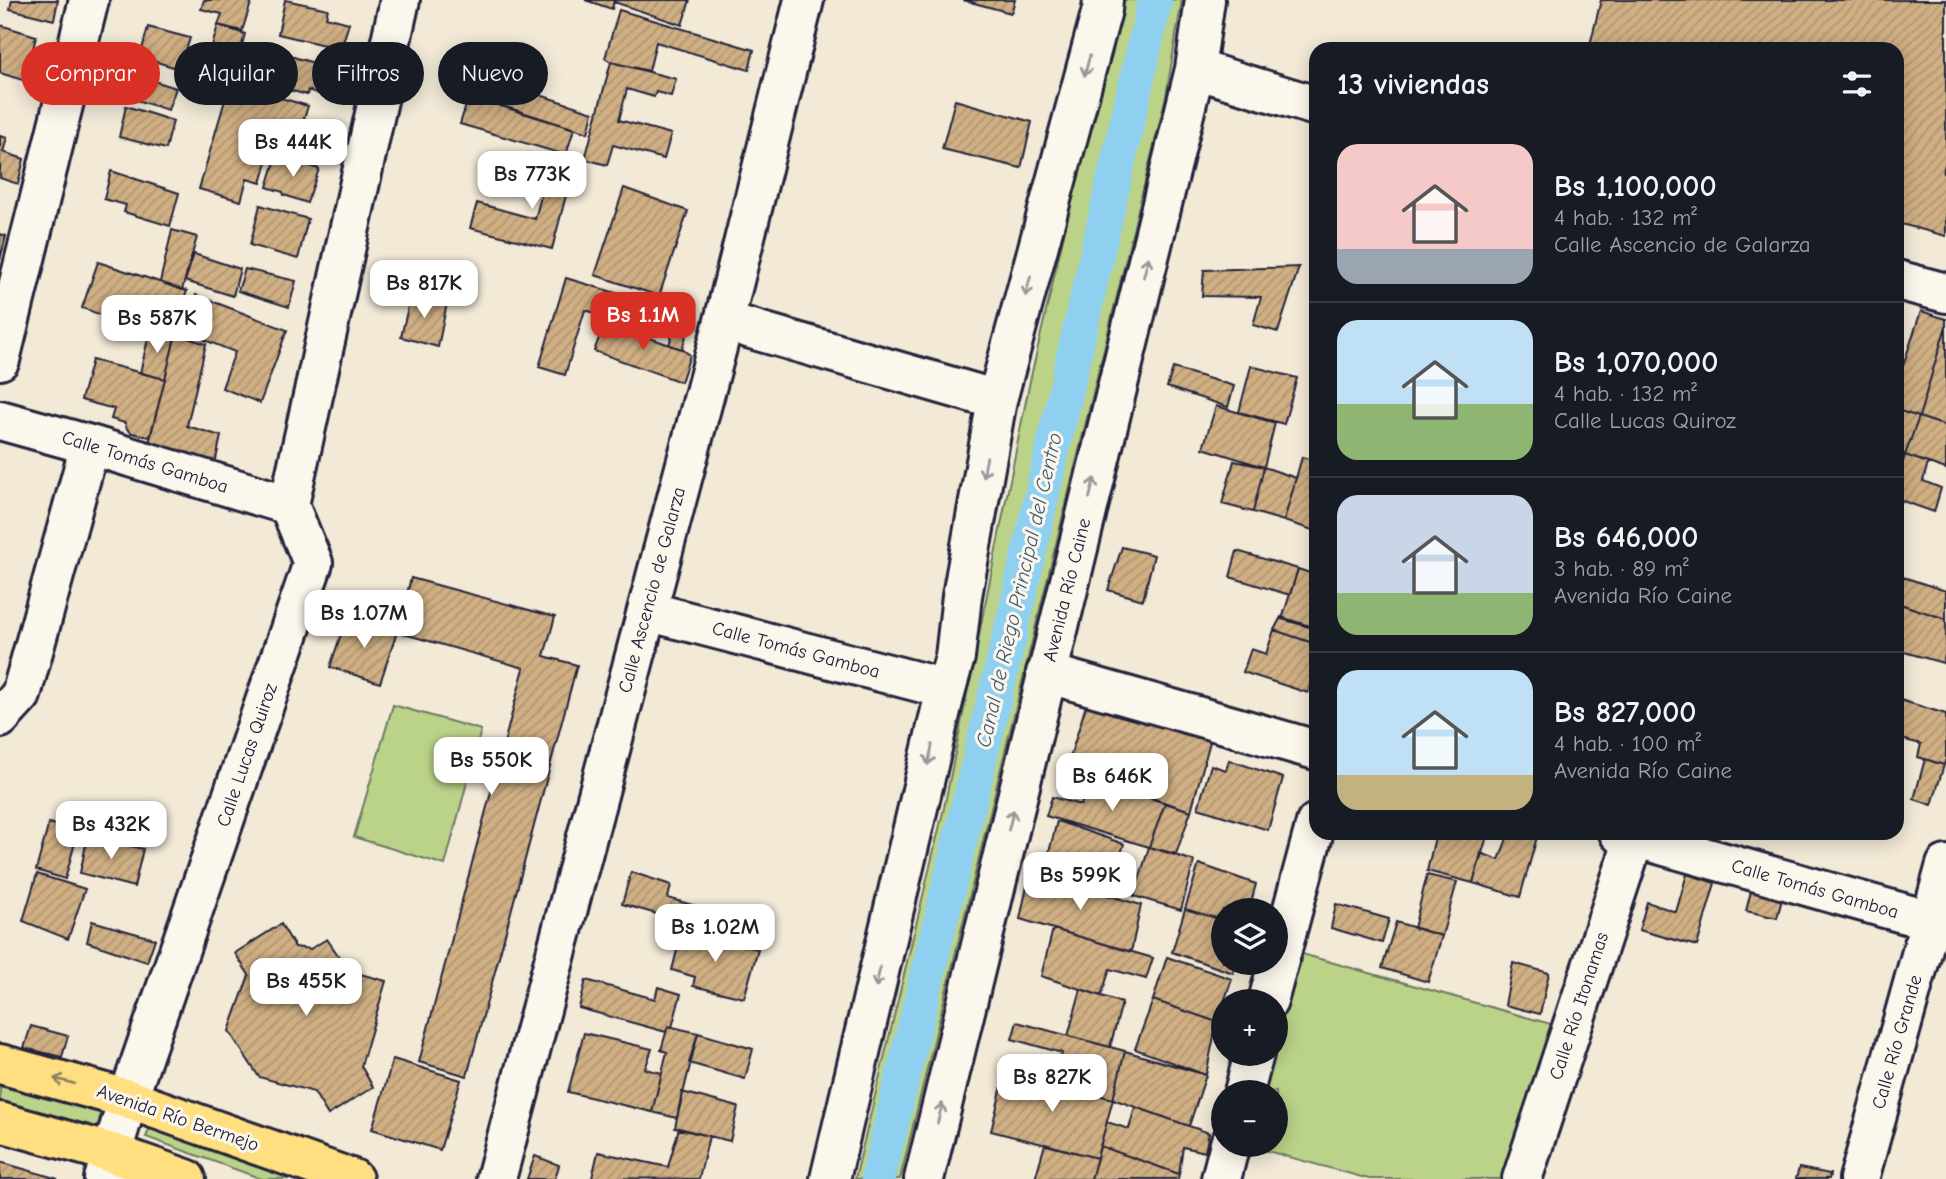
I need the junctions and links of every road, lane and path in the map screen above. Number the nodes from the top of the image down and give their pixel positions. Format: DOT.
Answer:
graph roads {
  1 [pos="89,0"];
  2 [pos="400,0"];
  3 [pos="804,0"];
  4 [pos="1103,0"];
  5 [pos="1205,0"];
  6 [pos="1195,69"];
  7 [pos="1309,104"];
  8 [pos="1904,282"];
  9 [pos="1946,293"];
  10 [pos="724,321"];
  11 [pos="0,360"];
  12 [pos="997,400"];
  13 [pos="0,420"];
  14 [pos="90,444"];
  15 [pos="289,505"];
  16 [pos="647,611"];
  17 [pos="1046,673"];
  18 [pos="946,689"];
  19 [pos="0,718"];
  20 [pos="1309,748"];
  21 [pos="1311,840"];
  22 [pos="1628,840"];
  23 [pos="1651,840"];
  24 [pos="1946,865"];
  25 [pos="1931,921"];
  26 [pos="1271,989"];
  27 [pos="0,1064"];
  28 [pos="128,1099"];
  29 [pos="0,1122"];
  30 [pos="1226,1157"];
  31 [pos="108,1166"];
  32 [pos="186,1179"];
  33 [pos="353,1179"];
  34 [pos="496,1179"];
  35 [pos="830,1179"];
  36 [pos="924,1179"];
  37 [pos="1220,1179"];
  38 [pos="1522,1179"];
  39 [pos="1858,1179"];
  1 -- 11 [label="street"];
  2 -- 15 [label="street"];
  3 -- 10 [label="street, Calle Ascencio de Galarza"];
  4 -- 12 [label="street, one-way"];
  5 -- 6 [label="street, Avenida Río Caine"];
  6 -- 7 [label="street"];
  17 -- 6 [label="street, Avenida Río Caine, one-way"];
  8 -- 9 [label="street"];
  10 -- 12 [label="street"];
  10 -- 16 [label="street, Calle Ascencio de Galarza"];
  12 -- 18 [label="street, one-way"];
  13 -- 14 [label="street, Calle Tomás Gamboa"];
  14 -- 15 [label="street, Calle Tomás Gamboa"];
  14 -- 19 [label="street"];
  15 -- 28 [label="street, Calle Lucas Quiroz"];
  16 -- 18 [label="street, Calle Tomás Gamboa"];
  16 -- 34 [label="street, Calle Ascencio de Galarza"];
  17 -- 20 [label="street"];
  36 -- 17 [label="street, Avenida Río Caine, one-way"];
  18 -- 35 [label="street, one-way"];
  21 -- 26 [label="street"];
  22 -- 38 [label="street, Calle Río Itonamas"];
  23 -- 25 [label="street, Calle Tomás Gamboa"];
  24 -- 25 [label="street, Calle Río Grande"];
  25 -- 39 [label="street, Calle Río Grande"];
  28 -- 27 [label="main road, Avenida Río Bermejo, one-way"];
  28 -- 31 [label="street, Calle Lucas Quiroz"];
  28 -- 33 [label="main road, Avenida Río Bermejo"];
  29 -- 31 [label="main road"];
  30 -- 37 [label="street"];
  31 -- 32 [label="main road"];
}
